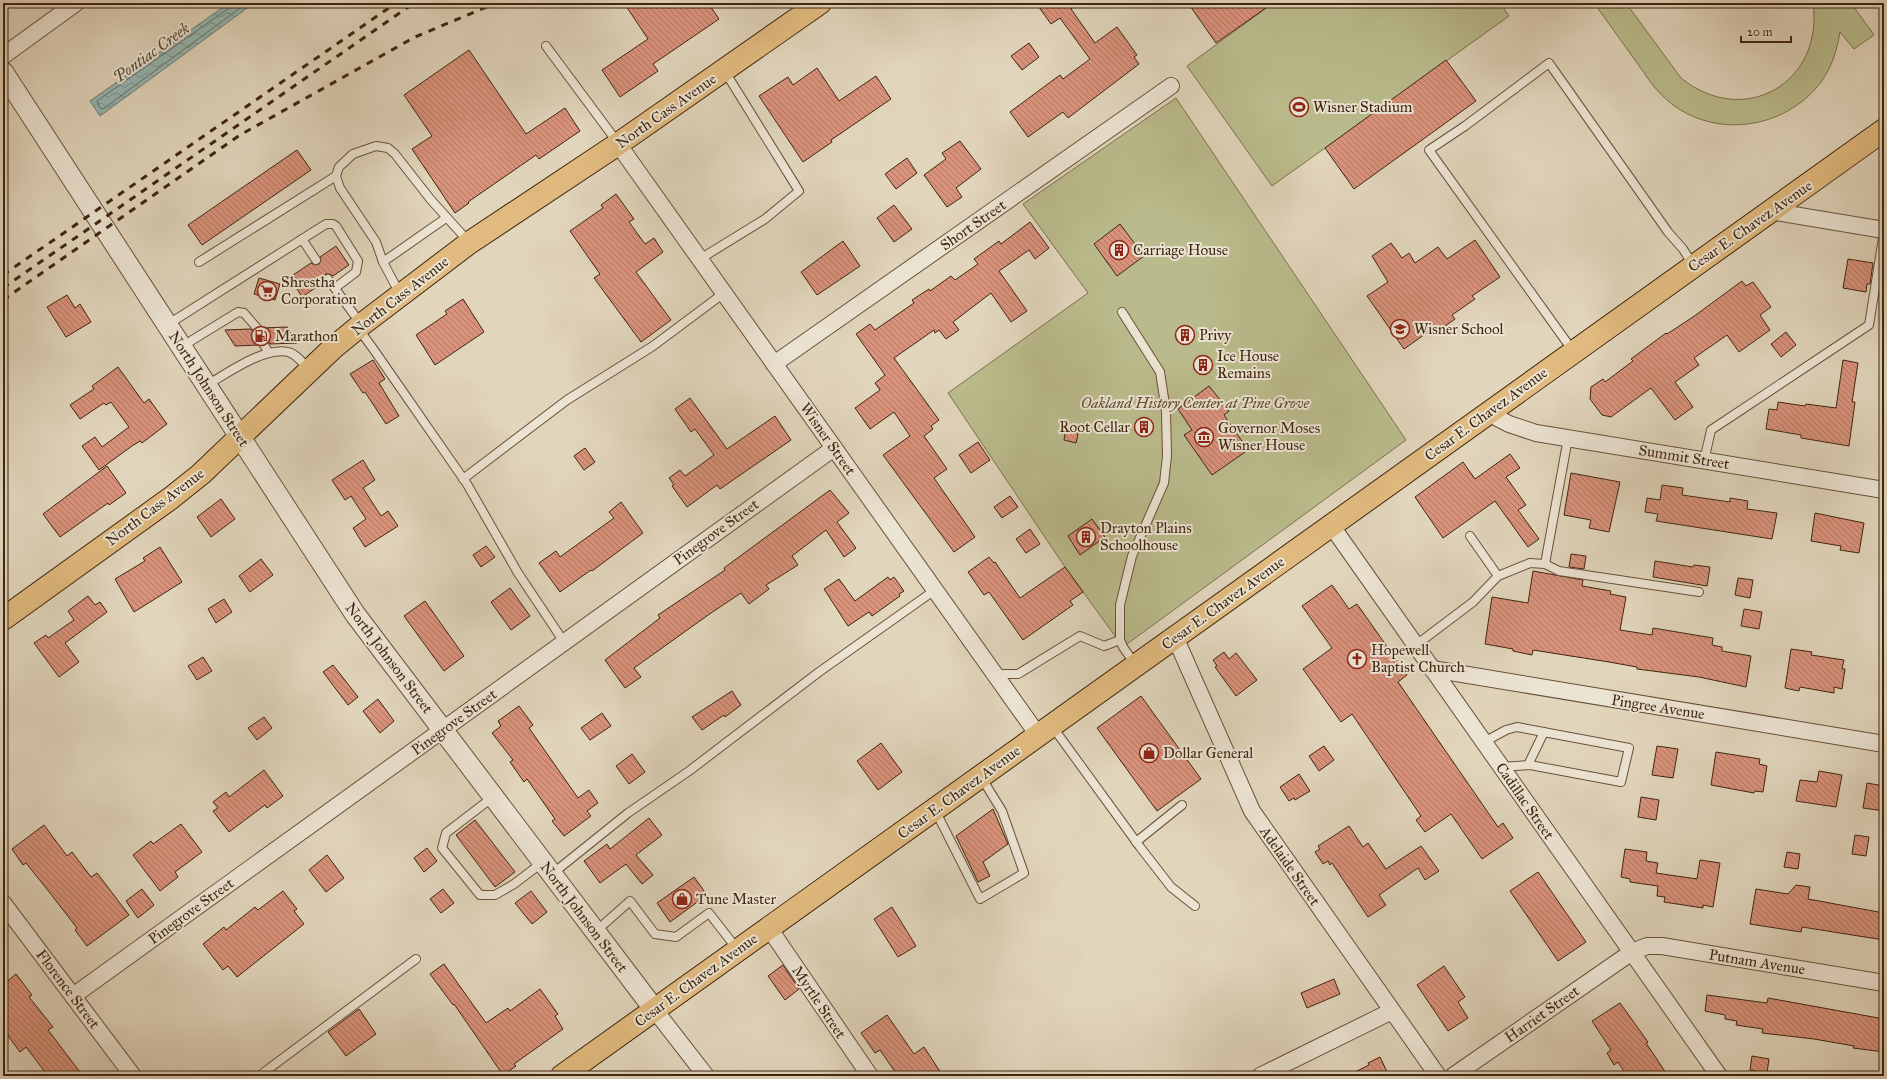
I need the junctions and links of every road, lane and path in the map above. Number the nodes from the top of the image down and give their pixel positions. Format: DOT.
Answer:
graph roads {
  1 [pos="76,3"];
  2 [pos="820,3"];
  3 [pos="546,46"];
  4 [pos="3,56"];
  5 [pos="724,70"];
  6 [pos="3,72"];
  7 [pos="1171,86"];
  8 [pos="1884,130"];
  9 [pos="618,144"];
  10 [pos="336,176"];
  11 [pos="1770,212"];
  12 [pos="446,218"];
  13 [pos="1884,231"];
  14 [pos="302,238"];
  15 [pos="469,243"];
  16 [pos="700,259"];
  17 [pos="316,260"];
  18 [pos="199,262"];
  19 [pos="383,262"];
  20 [pos="1694,266"];
  21 [pos="328,279"];
  22 [pos="335,288"];
  23 [pos="724,293"];
  24 [pos="400,296"];
  25 [pos="1122,312"];
  26 [pos="167,324"];
  27 [pos="359,326"];
  28 [pos="258,328"];
  29 [pos="264,345"];
  30 [pos="182,347"];
  31 [pos="1573,352"];
  32 [pos="269,353"];
  33 [pos="774,364"];
  34 [pos="310,370"];
  35 [pos="207,386"];
  36 [pos="1488,413"];
  37 [pos="240,438"];
  38 [pos="1568,438"];
  39 [pos="834,448"];
  40 [pos="1704,461"];
  41 [pos="463,479"];
  42 [pos="1884,490"];
  43 [pos="1331,525"];
  44 [pos="1470,536"];
  45 [pos="1545,564"];
  46 [pos="1498,576"];
  47 [pos="935,590"];
  48 [pos="1699,592"];
  49 [pos="3,619"];
  50 [pos="1176,637"];
  51 [pos="1120,640"];
  52 [pos="564,642"];
  53 [pos="1416,645"];
  54 [pos="1136,665"];
  55 [pos="1432,669"];
  56 [pos="995,674"];
  57 [pos="442,730"];
  58 [pos="1045,730"];
  59 [pos="1544,732"];
  60 [pos="1484,742"];
  61 [pos="1884,744"];
  62 [pos="1528,765"];
  63 [pos="1501,767"];
  64 [pos="981,776"];
  65 [pos="493,797"];
  66 [pos="1182,804"];
  67 [pos="935,809"];
  68 [pos="1136,842"];
  69 [pos="547,868"];
  70 [pos="3,903"];
  71 [pos="1195,906"];
  72 [pos="769,928"];
  73 [pos="595,932"];
  74 [pos="738,950"];
  75 [pos="1632,952"];
  76 [pos="416,959"];
  77 [pos="1884,983"];
  78 [pos="73,996"];
  79 [pos="654,1010"];
  80 [pos="1392,1011"];
  81 [pos="133,1076"];
  82 [pos="259,1076"];
  83 [pos="562,1076"];
  84 [pos="706,1076"];
  85 [pos="870,1076"];
  86 [pos="1260,1076"];
  87 [pos="1438,1076"];
  88 [pos="1453,1076"];
  89 [pos="1719,1076"];
  1 -- 4 [label="street"];
  2 -- 5 [label="main road, North Cass Avenue"];
  3 -- 9 [label="lane"];
  5 -- 9 [label="main road, North Cass Avenue"];
  5 -- 16 [label="lane"];
  6 -- 26 [label="street, North Johnson Street"];
  7 -- 33 [label="street, Short Street"];
  8 -- 11 [label="main road, Cesar E. Chavez Avenue"];
  9 -- 15 [label="main road, North Cass Avenue"];
  9 -- 16 [label="street, Wisner Street"];
  10 -- 12 [label="lane"];
  10 -- 18 [label="lane"];
  10 -- 19 [label="lane"];
  11 -- 13 [label="street"];
  11 -- 20 [label="main road, Cesar E. Chavez Avenue"];
  12 -- 15 [label="lane"];
  12 -- 19 [label="lane"];
  13 -- 40 [label="lane"];
  14 -- 17 [label="lane"];
  14 -- 22 [label="lane"];
  14 -- 26 [label="lane"];
  15 -- 24 [label="main road, North Cass Avenue"];
  16 -- 23 [label="street, Wisner Street"];
  19 -- 24 [label="lane"];
  20 -- 31 [label="main road, Cesar E. Chavez Avenue"];
  20 -- 31 [label="lane"];
  21 -- 22 [label="lane"];
  22 -- 27 [label="lane"];
  23 -- 33 [label="street, Wisner Street"];
  23 -- 41 [label="lane"];
  24 -- 27 [label="main road, North Cass Avenue"];
  25 -- 51 [label="lane"];
  26 -- 30 [label="street, North Johnson Street"];
  27 -- 34 [label="main road, North Cass Avenue"];
  27 -- 41 [label="lane"];
  28 -- 30 [label="lane"];
  29 -- 32 [label="lane"];
  30 -- 35 [label="street, North Johnson Street"];
  31 -- 36 [label="main road, Cesar E. Chavez Avenue"];
  32 -- 34 [label="lane"];
  32 -- 35 [label="lane"];
  33 -- 39 [label="street, Wisner Street"];
  34 -- 37 [label="main road, North Cass Avenue"];
  35 -- 37 [label="street, North Johnson Street"];
  36 -- 38 [label="street, Summit Street"];
  36 -- 43 [label="main road, Cesar E. Chavez Avenue"];
  37 -- 49 [label="main road, North Cass Avenue"];
  37 -- 57 [label="street, North Johnson Street"];
  38 -- 40 [label="street, Summit Street"];
  38 -- 45 [label="lane"];
  39 -- 47 [label="street, Wisner Street"];
  39 -- 52 [label="street, Pinegrove Street"];
  40 -- 42 [label="street, Summit Street"];
  41 -- 52 [label="lane"];
  43 -- 50 [label="main road, Cesar E. Chavez Avenue"];
  43 -- 53 [label="street, Cadillac Street"];
  44 -- 46 [label="lane"];
  45 -- 46 [label="lane"];
  45 -- 48 [label="lane"];
  46 -- 53 [label="lane"];
  47 -- 56 [label="street, Wisner Street"];
  47 -- 69 [label="lane"];
  50 -- 54 [label="main road, Cesar E. Chavez Avenue"];
  50 -- 80 [label="street, Adelaide Street"];
  51 -- 54 [label="lane"];
  51 -- 56 [label="lane"];
  52 -- 57 [label="street, Pinegrove Street"];
  53 -- 55 [label="street, Cadillac Street"];
  54 -- 58 [label="main road, Cesar E. Chavez Avenue"];
  55 -- 60 [label="street, Cadillac Street"];
  55 -- 61 [label="street, Pingree Avenue"];
  56 -- 58 [label="street, Wisner Street"];
  57 -- 65 [label="street, North Johnson Street"];
  57 -- 78 [label="street, Pinegrove Street"];
  58 -- 64 [label="main road, Cesar E. Chavez Avenue"];
  58 -- 68 [label="lane"];
  59 -- 60 [label="lane"];
  59 -- 62 [label="lane"];
  59 -- 62 [label="lane"];
  60 -- 63 [label="street, Cadillac Street"];
  62 -- 63 [label="lane"];
  63 -- 75 [label="street, Cadillac Street"];
  64 -- 67 [label="main road, Cesar E. Chavez Avenue"];
  64 -- 67 [label="lane"];
  65 -- 69 [label="street, North Johnson Street"];
  65 -- 69 [label="lane"];
  66 -- 68 [label="lane"];
  67 -- 72 [label="main road, Cesar E. Chavez Avenue"];
  68 -- 71 [label="lane"];
  69 -- 73 [label="street, North Johnson Street"];
  70 -- 78 [label="street, Florence Street"];
  72 -- 74 [label="main road, Cesar E. Chavez Avenue"];
  72 -- 85 [label="street, Myrtle Street"];
  73 -- 74 [label="lane"];
  73 -- 79 [label="street, North Johnson Street"];
  74 -- 79 [label="main road, Cesar E. Chavez Avenue"];
  75 -- 77 [label="street, Putnam Avenue"];
  75 -- 88 [label="street, Harriet Street"];
  75 -- 89 [label="street, Cadillac Street"];
  76 -- 82 [label="lane"];
  78 -- 81 [label="street, Florence Street"];
  79 -- 83 [label="main road, Cesar E. Chavez Avenue"];
  79 -- 84 [label="street, North Johnson Street"];
  80 -- 86 [label="street"];
  80 -- 87 [label="street, Adelaide Street"];
}
